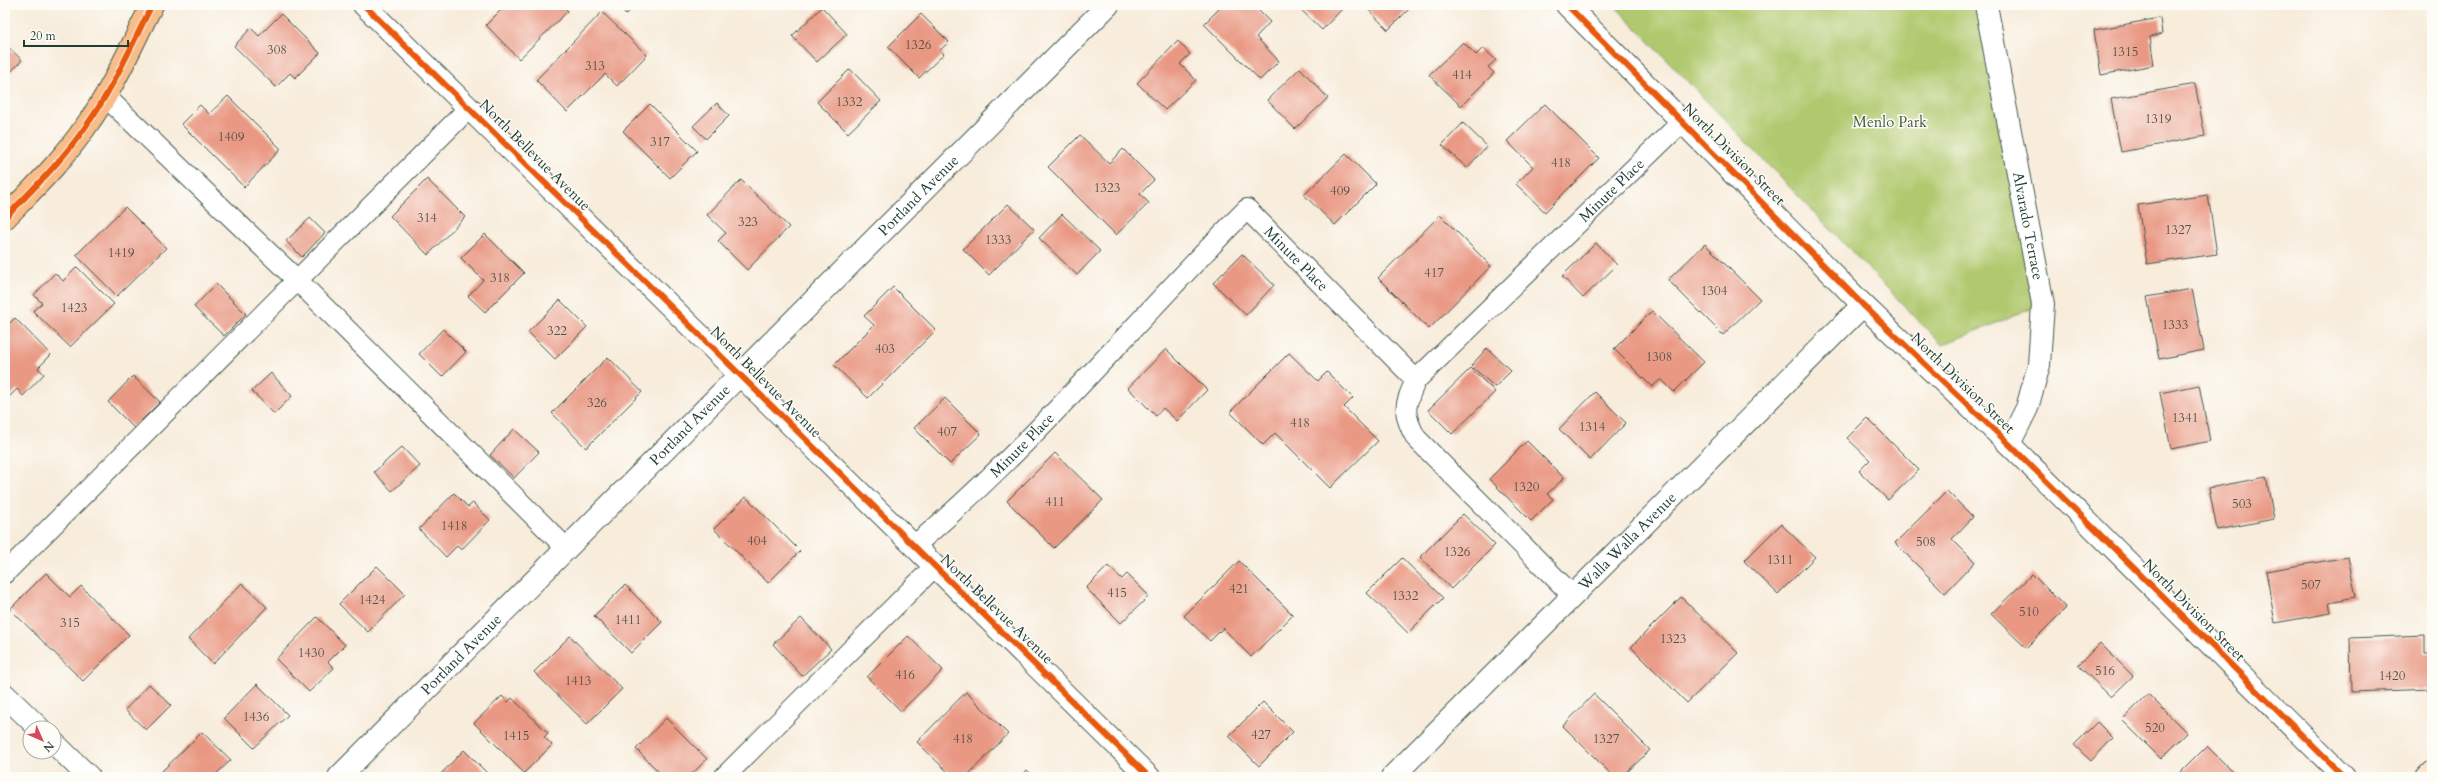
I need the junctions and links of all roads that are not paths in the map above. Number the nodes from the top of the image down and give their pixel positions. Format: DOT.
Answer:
graph roads {
  1 [pos="152,5"];
  2 [pos="364,5"];
  3 [pos="1108,5"];
  4 [pos="1567,5"];
  5 [pos="1986,5"];
  6 [pos="105,96"];
  7 [pos="469,108"];
  8 [pos="1683,121"];
  9 [pos="5,218"];
  10 [pos="297,280"];
  11 [pos="1863,305"];
  12 [pos="740,374"];
  13 [pos="1416,380"];
  14 [pos="2008,444"];
  15 [pos="914,546"];
  16 [pos="567,549"];
  17 [pos="935,566"];
  18 [pos="5,573"];
  19 [pos="1573,596"];
  20 [pos="5,695"];
  21 [pos="31,720"];
  22 [pos="62,751"];
  23 [pos="2432,772"];
  24 [pos="89,777"];
  25 [pos="339,777"];
  26 [pos="724,777"];
  27 [pos="1150,777"];
  28 [pos="1392,777"];
  29 [pos="2344,777"];
  30 [pos="2427,777"];
  1 -- 6 [label="main road"];
  2 -- 7 [label="street, North Bellevue Avenue"];
  3 -- 12 [label="street, Portland Avenue"];
  4 -- 8 [label="street, North Division Street"];
  5 -- 14 [label="street, Alvarado Terrace"];
  6 -- 9 [label="main road"];
  6 -- 10 [label="lane"];
  7 -- 10 [label="lane"];
  7 -- 12 [label="street, North Bellevue Avenue"];
  8 -- 11 [label="street, North Division Street"];
  8 -- 13 [label="lane, Minute Place"];
  10 -- 16 [label="lane"];
  10 -- 18 [label="lane"];
  11 -- 14 [label="street, North Division Street"];
  11 -- 19 [label="street, Walla Walla Avenue"];
  12 -- 15 [label="street, North Bellevue Avenue"];
  12 -- 16 [label="street, Portland Avenue"];
  13 -- 15 [label="lane, Minute Place"];
  13 -- 19 [label="lane"];
  14 -- 29 [label="street, North Division Street"];
  15 -- 17 [label="street, North Bellevue Avenue"];
  16 -- 25 [label="street, Portland Avenue"];
  17 -- 26 [label="lane"];
  17 -- 27 [label="street, North Bellevue Avenue"];
  19 -- 28 [label="street, Walla Walla Avenue"];
  20 -- 21 [label="street"];
  22 -- 24 [label="street"];
  23 -- 30 [label="main road"];
}
